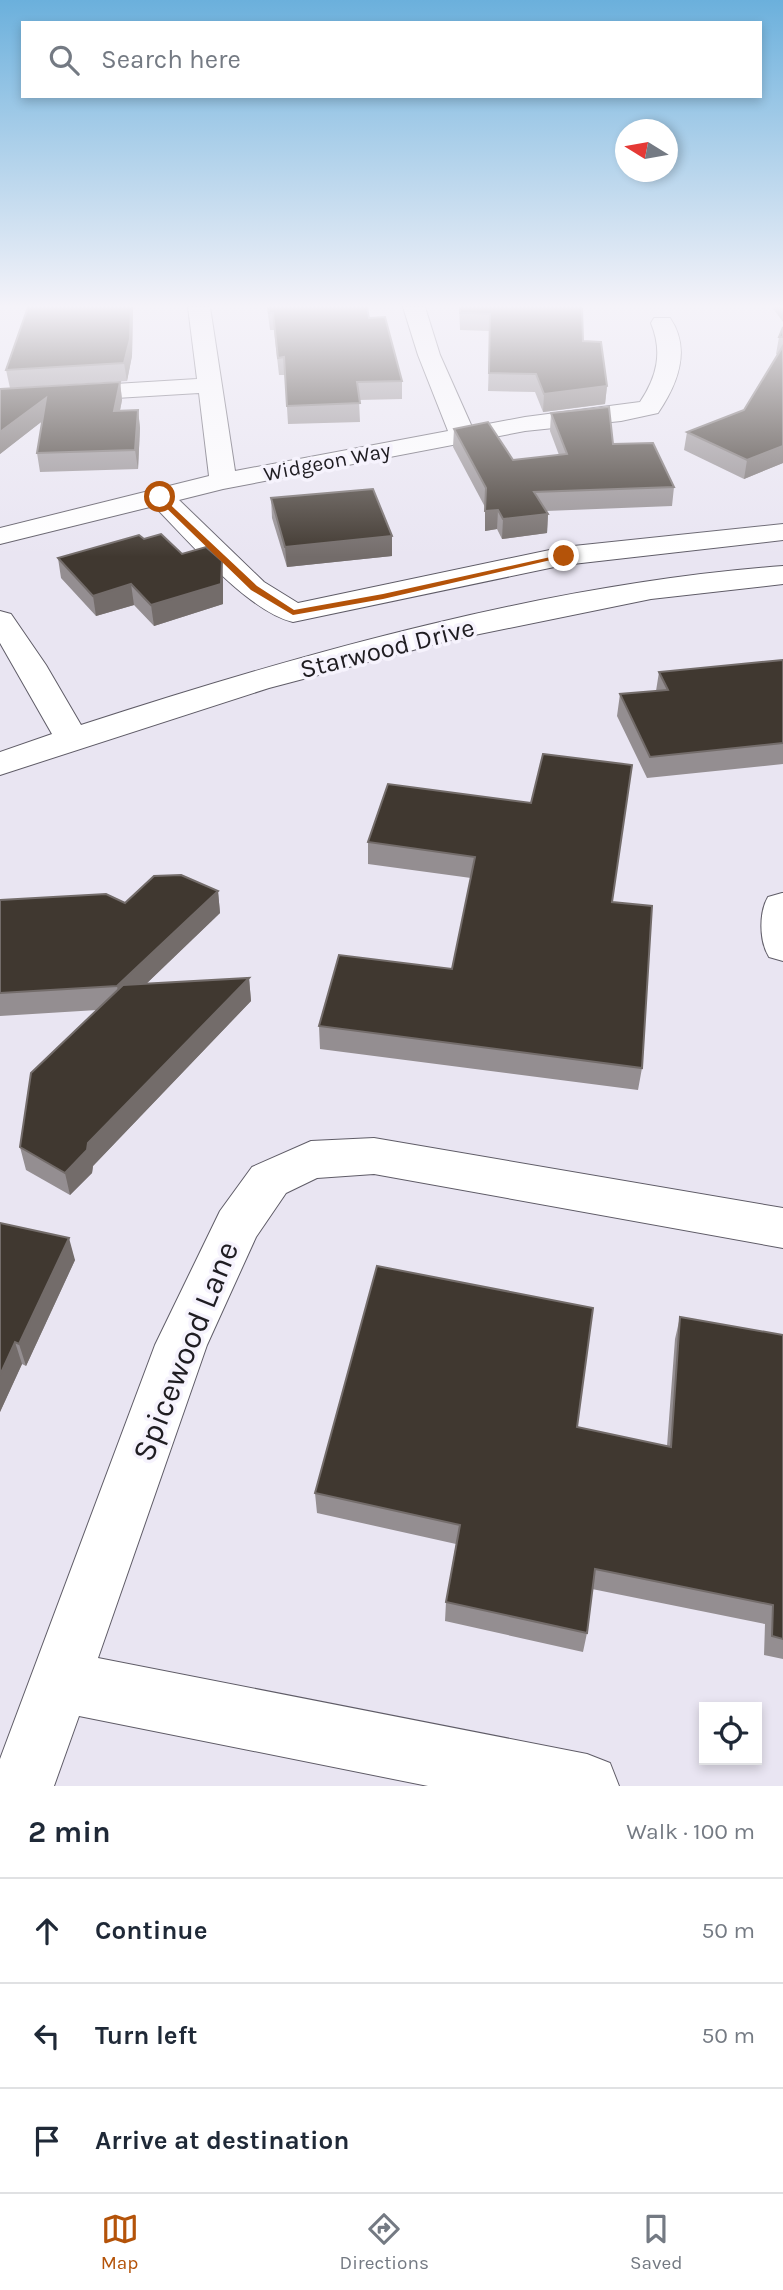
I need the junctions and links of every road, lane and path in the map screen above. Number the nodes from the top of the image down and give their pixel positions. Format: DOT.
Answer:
graph roads {
  1 [pos="124,390"];
  2 [pos="211,390"];
  3 [pos="444,390"];
  4 [pos="660,390"];
  5 [pos="0,398"];
  6 [pos="463,436"];
  7 [pos="223,481"];
  8 [pos="160,497"];
  9 [pos="783,532"];
  10 [pos="0,536"];
  11 [pos="783,575"];
  12 [pos="0,620"];
  13 [pos="72,739"];
  14 [pos="0,764"];
  15 [pos="782,906"];
  16 [pos="783,947"];
  17 [pos="783,1228"];
  18 [pos="60,1681"];
  19 [pos="22,1786"];
  20 [pos="587,1786"];
  1 -- 5 [label="street"];
  2 -- 7 [label="street"];
  3 -- 6 [label="street"];
  4 -- 6 [label="street, Widgeon Way"];
  6 -- 7 [label="street, Widgeon Way"];
  7 -- 8 [label="street, Widgeon Way"];
  8 -- 9 [label="street"];
  8 -- 10 [label="street, Widgeon Way"];
  11 -- 13 [label="street, Starwood Drive"];
  12 -- 13 [label="street"];
  13 -- 14 [label="street, Starwood Drive"];
  15 -- 16 [label="street"];
  17 -- 18 [label="street, Spicewood Lane"];
  18 -- 19 [label="street, Spicewood Lane"];
  18 -- 20 [label="street"];
}
